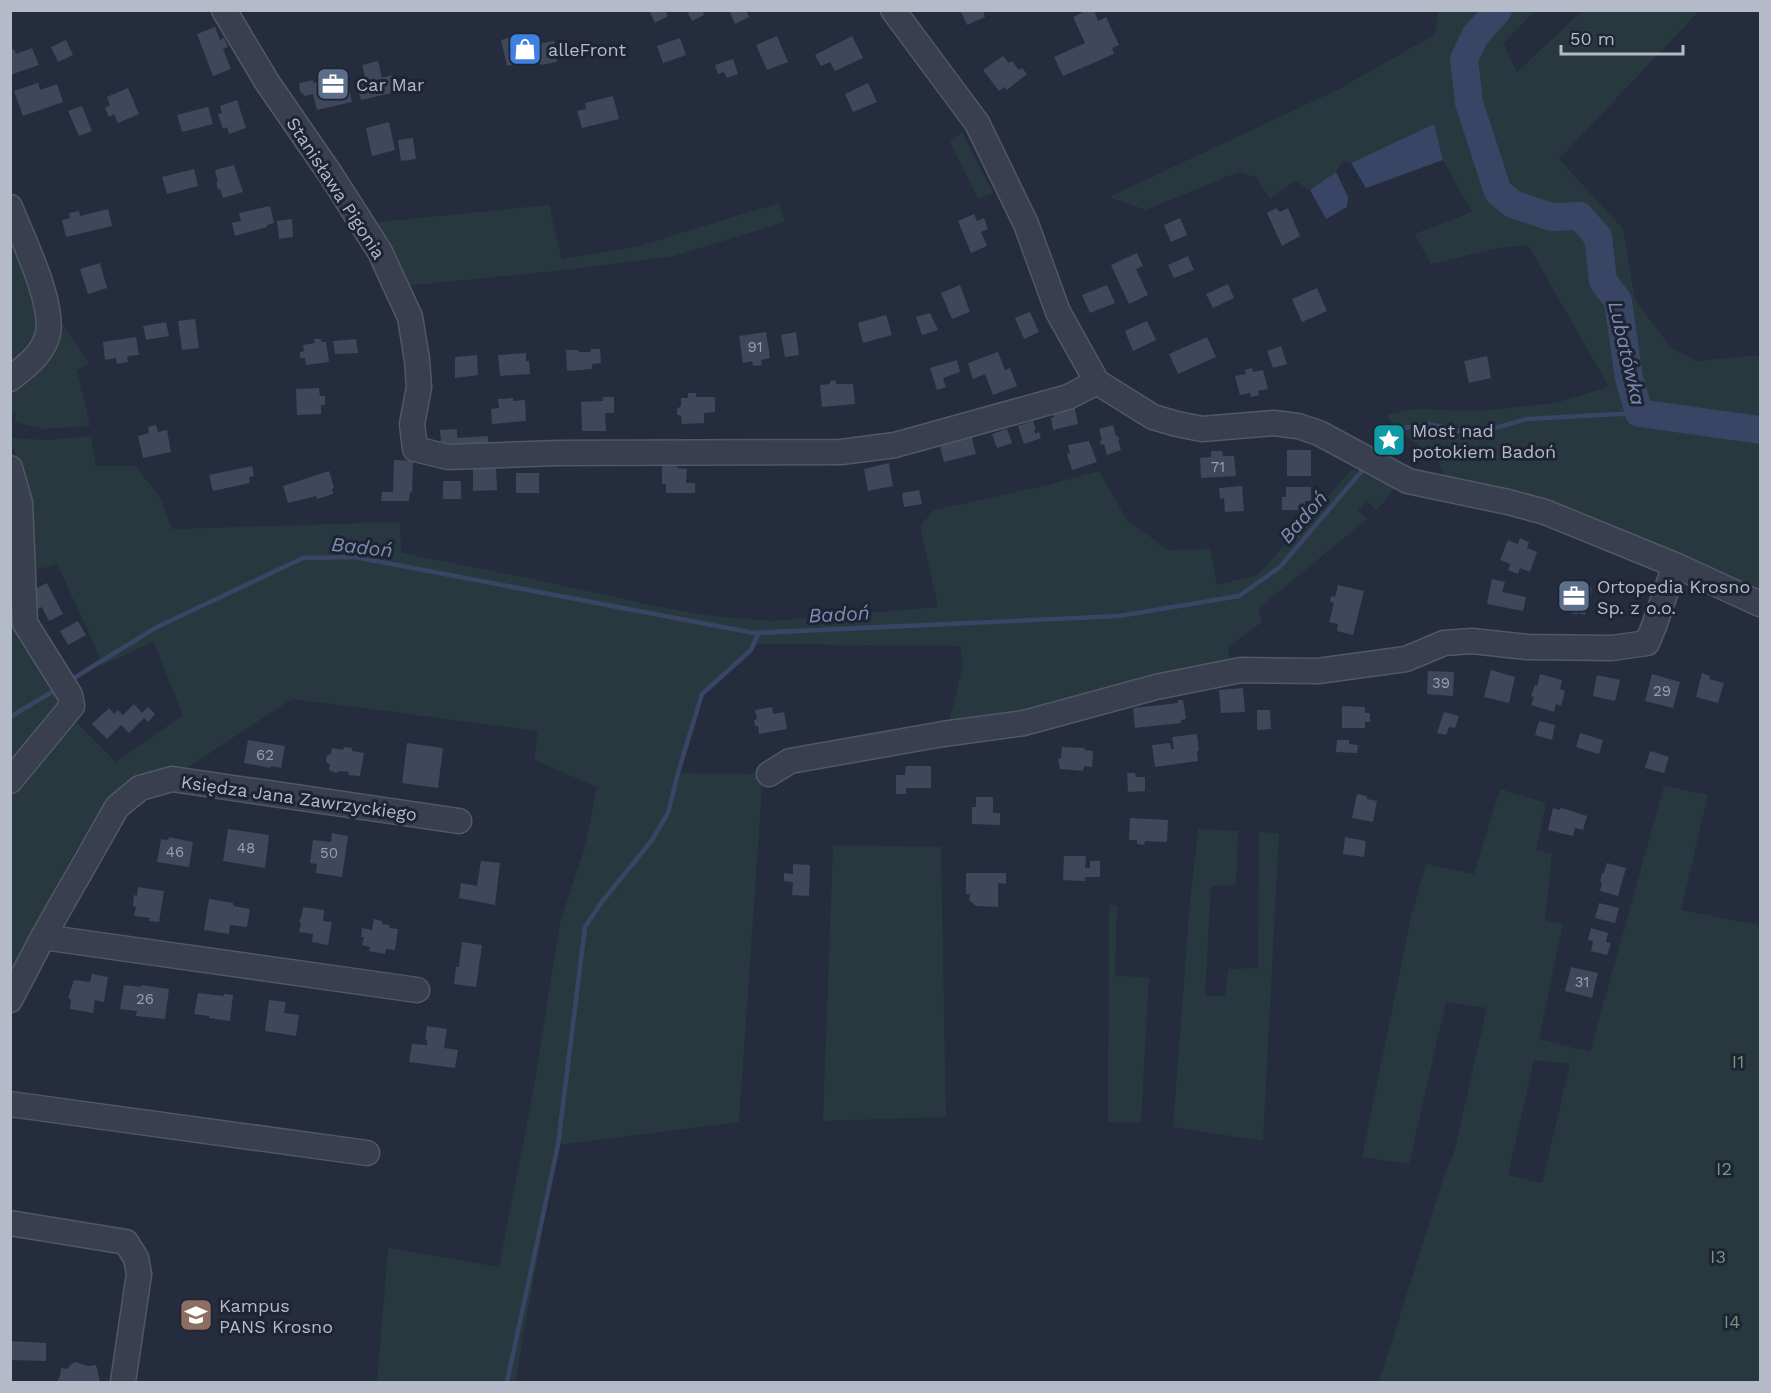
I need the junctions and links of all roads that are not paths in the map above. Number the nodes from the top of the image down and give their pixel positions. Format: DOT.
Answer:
graph roads {
  1 [pos="224,10"];
  2 [pos="893,10"];
  3 [pos="10,207"];
  4 [pos="10,379"];
  5 [pos="1097,382"];
  6 [pos="10,468"];
  7 [pos="1675,565"];
  8 [pos="1761,604"];
  9 [pos="769,774"];
  10 [pos="10,781"];
  11 [pos="459,821"];
  12 [pos="43,937"];
  13 [pos="417,990"];
  14 [pos="10,1000"];
  15 [pos="10,1104"];
  16 [pos="367,1153"];
  17 [pos="10,1223"];
  18 [pos="123,1383"];
  1 -- 5 [label="street, Stanisława Pigonia"];
  2 -- 5 [label="street"];
  3 -- 4 [label="street"];
  5 -- 7 [label="street"];
  6 -- 10 [label="street"];
  7 -- 8 [label="street"];
  7 -- 9 [label="street"];
  11 -- 12 [label="street, Księdza Jana Zawrzyckiego"];
  12 -- 13 [label="street"];
  12 -- 14 [label="street, Księdza Jana Zawrzyckiego"];
  15 -- 16 [label="street"];
  17 -- 18 [label="street"];
}
